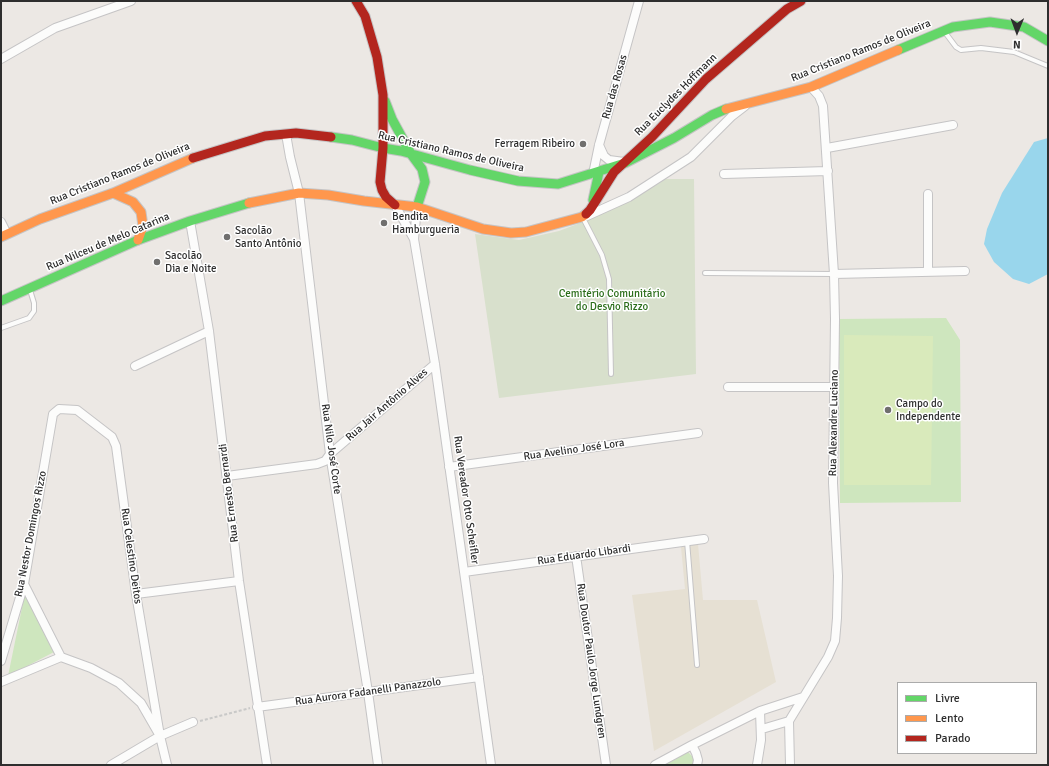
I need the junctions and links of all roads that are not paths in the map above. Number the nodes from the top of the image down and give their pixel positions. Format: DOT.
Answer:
graph roads {
  1 [pos="131,1"];
  2 [pos="356,1"];
  3 [pos="639,1"];
  4 [pos="801,1"];
  5 [pos="944,31"];
  6 [pos="1048,41"];
  7 [pos="1,59"];
  8 [pos="1048,66"];
  9 [pos="811,87"];
  10 [pos="383,95"];
  11 [pos="748,103"];
  12 [pos="953,126"];
  13 [pos="286,134"];
  14 [pos="599,145"];
  15 [pos="383,148"];
  16 [pos="827,148"];
  17 [pos="411,154"];
  18 [pos="625,163"];
  19 [pos="828,170"];
  20 [pos="596,173"];
  21 [pos="724,174"];
  22 [pos="113,193"];
  23 [pos="299,193"];
  24 [pos="928,194"];
  25 [pos="394,205"];
  26 [pos="417,207"];
  27 [pos="590,210"];
  28 [pos="582,217"];
  29 [pos="190,221"];
  30 [pos="1,222"];
  31 [pos="4,235"];
  32 [pos="414,238"];
  33 [pos="138,240"];
  34 [pos="965,271"];
  35 [pos="928,272"];
  36 [pos="705,273"];
  37 [pos="834,274"];
  38 [pos="30,289"];
  39 [pos="1,301"];
  40 [pos="1,328"];
  41 [pos="209,332"];
  42 [pos="435,364"];
  43 [pos="135,366"];
  44 [pos="611,374"];
  45 [pos="728,387"];
  46 [pos="834,387"];
  47 [pos="59,409"];
  48 [pos="698,433"];
  49 [pos="330,454"];
  50 [pos="449,467"];
  51 [pos="227,476"];
  52 [pos="704,539"];
  53 [pos="687,541"];
  54 [pos="576,556"];
  55 [pos="464,572"];
  56 [pos="239,581"];
  57 [pos="24,584"];
  58 [pos="136,594"];
  59 [pos="61,658"];
  60 [pos="1,660"];
  61 [pos="697,665"];
  62 [pos="479,677"];
  63 [pos="1,682"];
  64 [pos="368,692"];
  65 [pos="803,697"];
  66 [pos="257,707"];
  67 [pos="760,711"];
  68 [pos="789,721"];
  69 [pos="194,722"];
  70 [pos="762,729"];
  71 [pos="160,736"];
  72 [pos="692,745"];
  73 [pos="111,765"];
  74 [pos="167,765"];
  75 [pos="267,765"];
  76 [pos="378,765"];
  77 [pos="491,765"];
  78 [pos="606,765"];
  79 [pos="655,765"];
  80 [pos="697,765"];
  81 [pos="757,765"];
  82 [pos="790,765"];
  1 -- 7 [label="street"];
  2 -- 10 [label="street"];
  3 -- 14 [label="street, Rua das Rosas"];
  4 -- 18 [label="street, Rua Euclydes Hoffmann"];
  5 -- 6 [label="street, Rua Cristiano Ramos de Oliveira"];
  5 -- 8 [label="lane"];
  5 -- 9 [label="street, Rua Cristiano Ramos de Oliveira"];
  9 -- 11 [label="street, Rua Cristiano Ramos de Oliveira"];
  9 -- 16 [label="street, Rua Alexandre Luciano"];
  10 -- 15 [label="street, Rua Vereador Otto Scheifler"];
  10 -- 17 [label="street, Rua Vereador Otto Scheifler"];
  11 -- 18 [label="street, Rua Cristiano Ramos de Oliveira"];
  11 -- 28 [label="street, Rua Nilceu de Melo Catarina"];
  12 -- 16 [label="street"];
  13 -- 15 [label="street, Rua Cristiano Ramos de Oliveira"];
  13 -- 22 [label="street, Rua Cristiano Ramos de Oliveira"];
  13 -- 23 [label="street, Rua Nilo José Corte"];
  14 -- 18 [label="street"];
  14 -- 20 [label="street, Rua das Rosas"];
  15 -- 17 [label="street, Rua Cristiano Ramos de Oliveira"];
  15 -- 25 [label="street, Rua Vereador Otto Scheifler"];
  16 -- 19 [label="street, Rua Alexandre Luciano"];
  17 -- 20 [label="street, Rua Cristiano Ramos de Oliveira"];
  17 -- 26 [label="street, Rua Vereador Otto Scheifler"];
  18 -- 20 [label="street, Rua Cristiano Ramos de Oliveira"];
  18 -- 27 [label="street, Rua Euclydes Hoffmann"];
  19 -- 21 [label="street"];
  19 -- 37 [label="street, Rua Alexandre Luciano"];
  20 -- 27 [label="street"];
  22 -- 31 [label="street, Rua Cristiano Ramos de Oliveira"];
  22 -- 33 [label="street"];
  23 -- 25 [label="street, Rua Nilceu de Melo Catarina"];
  23 -- 29 [label="street, Rua Nilceu de Melo Catarina"];
  23 -- 49 [label="street, Rua Nilo José Corte"];
  24 -- 35 [label="street"];
  25 -- 26 [label="street, Rua Nilceu de Melo Catarina"];
  25 -- 32 [label="street, Rua Vereador Otto Scheifler"];
  26 -- 28 [label="street, Rua Nilceu de Melo Catarina"];
  26 -- 32 [label="street, Rua Vereador Otto Scheifler"];
  27 -- 28 [label="street, Rua Euclydes Hoffmann"];
  28 -- 44 [label="lane"];
  29 -- 33 [label="street, Rua Nilceu de Melo Catarina"];
  29 -- 41 [label="street, Rua Ernesto Bernardi"];
  30 -- 31 [label="street"];
  32 -- 42 [label="street, Rua Vereador Otto Scheifler"];
  33 -- 38 [label="street, Rua Nilceu de Melo Catarina"];
  34 -- 35 [label="street"];
  35 -- 37 [label="street"];
  36 -- 37 [label="lane"];
  37 -- 46 [label="street, Rua Alexandre Luciano"];
  38 -- 39 [label="street, Rua Nilceu de Melo Catarina"];
  38 -- 40 [label="lane"];
  41 -- 43 [label="street"];
  41 -- 51 [label="street, Rua Ernesto Bernardi"];
  42 -- 49 [label="street, Rua Jair Antônio Alves"];
  42 -- 50 [label="street, Rua Vereador Otto Scheifler"];
  45 -- 46 [label="street"];
  46 -- 65 [label="street, Rua Alexandre Luciano"];
  47 -- 57 [label="street, Rua Nestor Domingos Rizzo"];
  47 -- 58 [label="street, Rua Celestino Deitos"];
  48 -- 50 [label="street, Rua Avelino José Lora"];
  49 -- 51 [label="street, Rua Jair Antônio Alves"];
  49 -- 64 [label="street, Rua Nilo José Corte"];
  50 -- 55 [label="street, Rua Vereador Otto Scheifler"];
  51 -- 56 [label="street, Rua Ernesto Bernardi"];
  52 -- 53 [label="street, Rua Eduardo Libardi"];
  53 -- 54 [label="street, Rua Eduardo Libardi"];
  53 -- 61 [label="lane"];
  54 -- 55 [label="street, Rua Eduardo Libardi"];
  54 -- 78 [label="street, Rua Doutor Paulo Jorge Lundgren"];
  55 -- 62 [label="street, Rua Vereador Otto Scheifler"];
  56 -- 58 [label="street"];
  56 -- 66 [label="street, Rua Ernesto Bernardi"];
  57 -- 59 [label="street"];
  57 -- 60 [label="street, Rua Nestor Domingos Rizzo"];
  58 -- 71 [label="street, Rua Celestino Deitos"];
  59 -- 63 [label="street"];
  59 -- 71 [label="street, Rua Celestino Deitos"];
  62 -- 64 [label="street, Rua Aurora Fadanelli Panazzolo"];
  62 -- 77 [label="street, Rua Vereador Otto Scheifler"];
  64 -- 66 [label="street, Rua Aurora Fadanelli Panazzolo"];
  64 -- 76 [label="street, Rua Nilo José Corte"];
  65 -- 67 [label="street"];
  65 -- 68 [label="street, Rua Alexandre Luciano"];
  66 -- 75 [label="street, Rua Ernesto Bernardi"];
  67 -- 70 [label="street"];
  67 -- 72 [label="street"];
  68 -- 70 [label="street"];
  68 -- 82 [label="street"];
  69 -- 71 [label="street"];
  70 -- 81 [label="street"];
  71 -- 73 [label="street"];
  71 -- 74 [label="street, Rua Celestino Deitos"];
  72 -- 79 [label="street"];
  72 -- 80 [label="street"];
}
